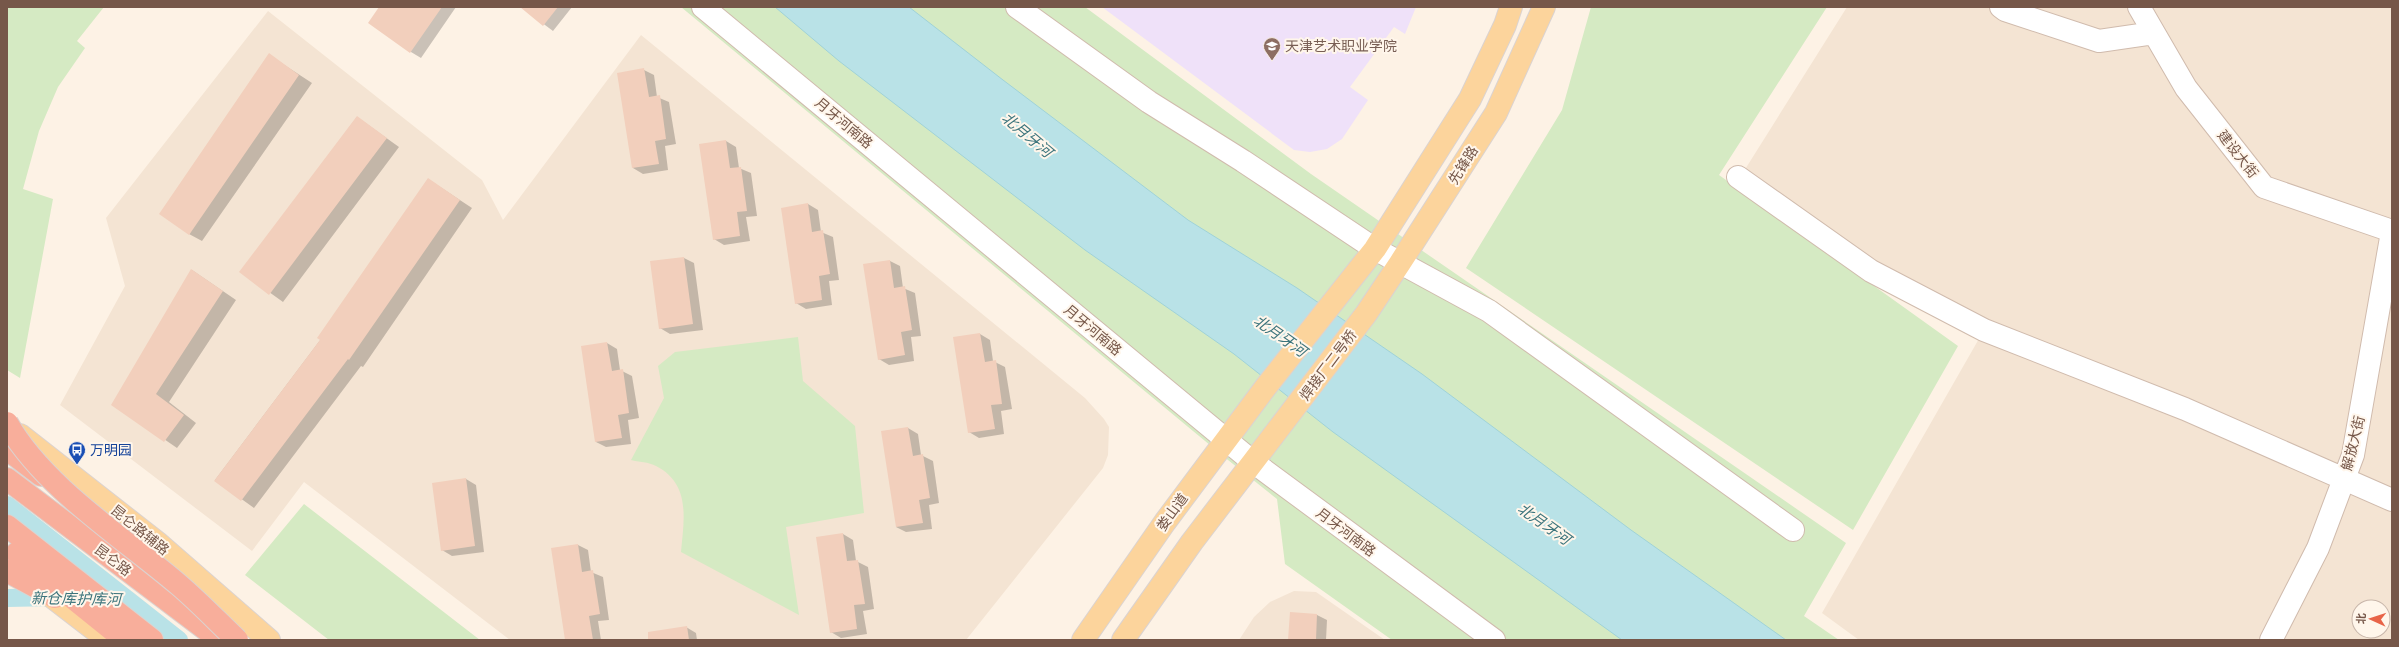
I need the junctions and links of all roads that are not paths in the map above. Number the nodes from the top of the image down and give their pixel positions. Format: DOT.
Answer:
graph roads {
  1 [pos="703,7"];
  2 [pos="1017,7"];
  3 [pos="1511,7"];
  4 [pos="1544,7"];
  5 [pos="2001,7"];
  6 [pos="2139,7"];
  7 [pos="2154,33"];
  8 [pos="1738,178"];
  9 [pos="2392,231"];
  10 [pos="1375,249"];
  11 [pos="1400,263"];
  12 [pos="1366,314"];
  13 [pos="2383,338"];
  14 [pos="1265,388"];
  15 [pos="7,424"];
  16 [pos="1226,440"];
  17 [pos="7,449"];
  18 [pos="1253,462"];
  19 [pos="7,479"];
  20 [pos="2344,480"];
  21 [pos="2392,500"];
  22 [pos="98,520"];
  23 [pos="7,526"];
  24 [pos="1793,530"];
  25 [pos="7,545"];
  26 [pos="7,563"];
  27 [pos="7,571"];
  28 [pos="115,637"];
  29 [pos="152,640"];
  30 [pos="220,640"];
  31 [pos="237,640"];
  32 [pos="269,640"];
  33 [pos="1083,640"];
  34 [pos="1122,640"];
  35 [pos="1494,640"];
  36 [pos="2271,640"];
  1 -- 16 [label="street, 月牙河南路"];
  2 -- 10 [label="street"];
  3 -- 10 [label="main road, 先锋路"];
  4 -- 11 [label="main road, 先锋路"];
  5 -- 7 [label="street"];
  6 -- 7 [label="street, 建设大街"];
  7 -- 9 [label="street, 建设大街"];
  8 -- 20 [label="street"];
  9 -- 13 [label="street, 解放大街"];
  10 -- 11 [label="street"];
  10 -- 14 [label="main road, 先锋路"];
  11 -- 12 [label="main road, 先锋路"];
  11 -- 24 [label="street"];
  12 -- 18 [label="main road, 焊接厂二号桥"];
  13 -- 20 [label="street, 解放大街"];
  14 -- 16 [label="main road, 娄山道"];
  15 -- 22 [label="highway, bridge"];
  15 -- 32 [label="main road, 昆仑路辅路"];
  16 -- 18 [label="street, 月牙河南路"];
  16 -- 33 [label="main road, 娄山道"];
  17 -- 22 [label="highway, bridge"];
  18 -- 34 [label="main road"];
  18 -- 35 [label="street, 月牙河南路"];
  19 -- 30 [label="highway, 昆仑路"];
  20 -- 21 [label="street"];
  20 -- 36 [label="street, 解放大街"];
  22 -- 31 [label="highway, bridge"];
  23 -- 29 [label="highway"];
  25 -- 28 [label="highway"];
  26 -- 28 [label="main road"];
  27 -- 28 [label="highway"];
}
